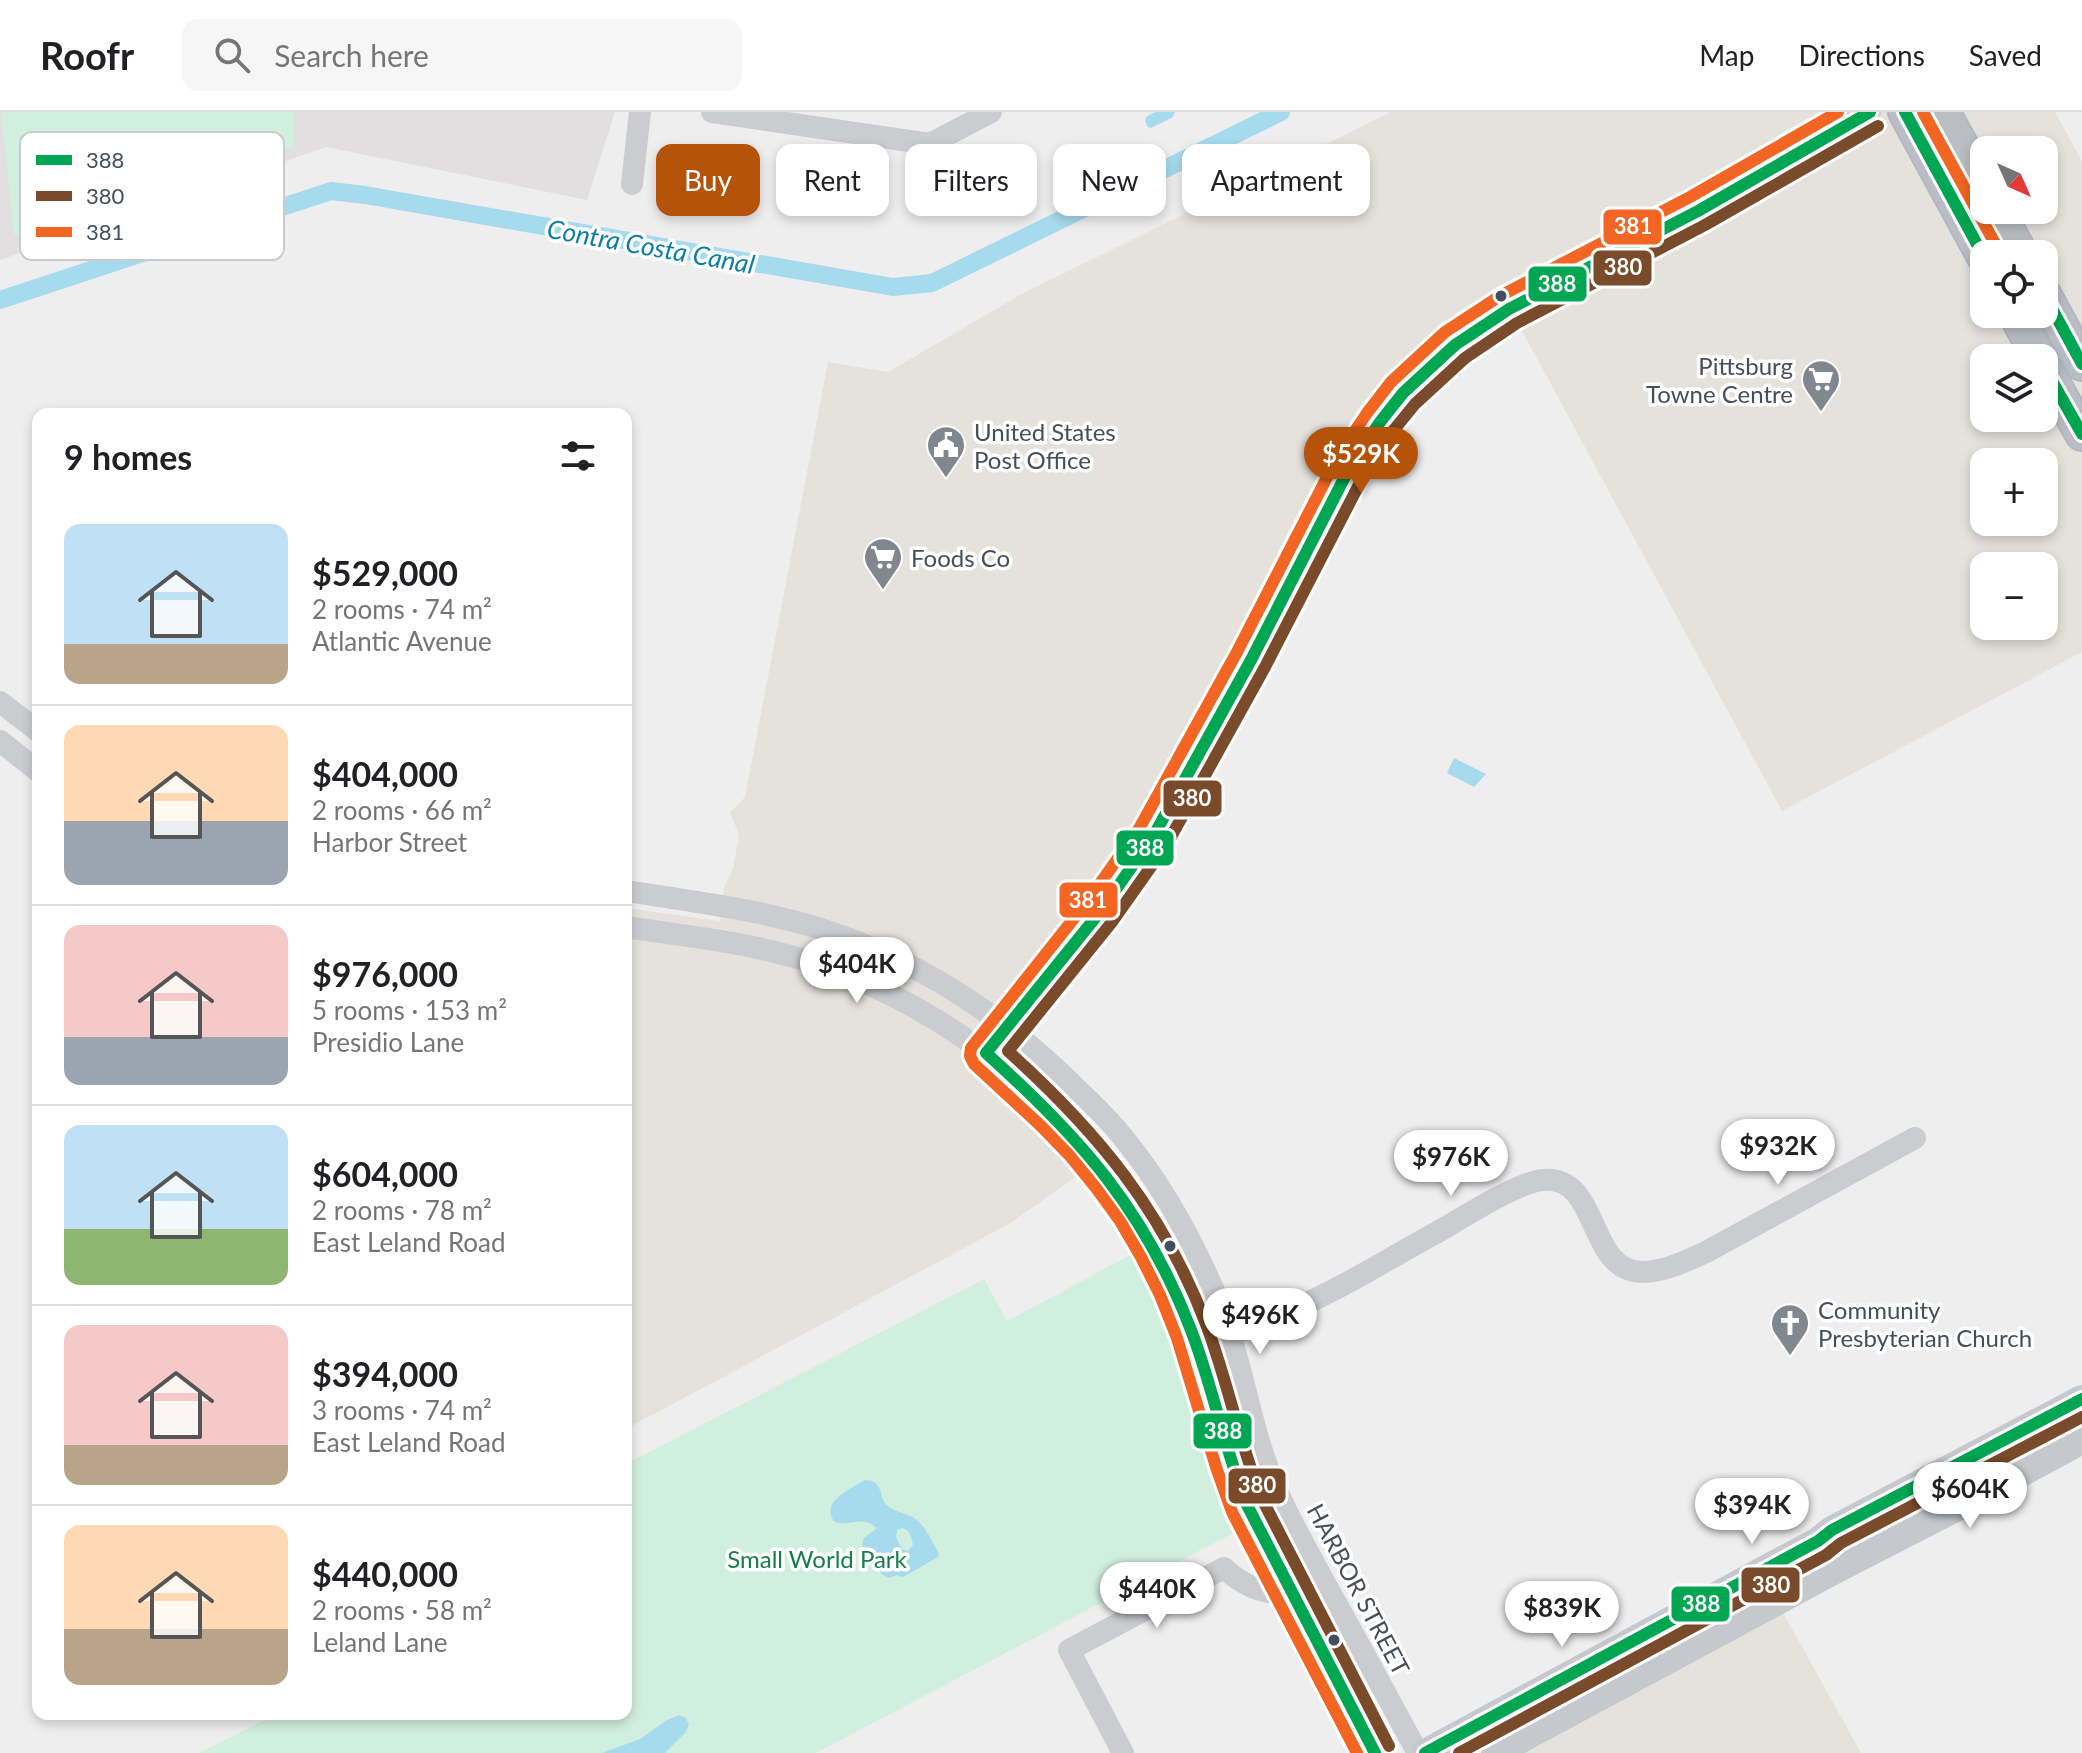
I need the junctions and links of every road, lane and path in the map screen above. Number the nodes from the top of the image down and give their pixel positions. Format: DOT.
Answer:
graph roads {
  1 [pos="640,112"];
  2 [pos="712,112"];
  3 [pos="991,112"];
  4 [pos="1870,112"];
  5 [pos="1905,112"];
  6 [pos="1943,112"];
  7 [pos="1970,161"];
  8 [pos="632,184"];
  9 [pos="1975,240"];
  10 [pos="2058,320"];
  11 [pos="2082,364"];
  12 [pos="2058,392"];
  13 [pos="2082,434"];
  14 [pos="0,702"];
  15 [pos="32,726"];
  16 [pos="0,741"];
  17 [pos="32,766"];
  18 [pos="632,892"];
  19 [pos="740,909"];
  20 [pos="632,928"];
  21 [pos="735,943"];
  22 [pos="1008,1028"];
  23 [pos="986,1053"];
  24 [pos="1915,1138"];
  25 [pos="1230,1335"];
  26 [pos="1197,1346"];
  27 [pos="2082,1399"];
  28 [pos="2082,1440"];
  29 [pos="1276,1562"];
  30 [pos="1224,1568"];
  31 [pos="1296,1598"];
  32 [pos="1123,1753"];
  33 [pos="1375,1753"];
  34 [pos="1418,1753"];
  35 [pos="1425,1753"];
  36 [pos="1495,1753"];
  1 -- 8 [label="street"];
  2 -- 3 [label="street"];
  4 -- 22 [label="street"];
  5 -- 9 [label="highway"];
  6 -- 7 [label="highway"];
  10 -- 11 [label="highway"];
  12 -- 13 [label="highway"];
  14 -- 15 [label="street"];
  16 -- 17 [label="street"];
  18 -- 19 [label="street, HARBOR STREET"];
  19 -- 21 [label="street"];
  19 -- 22 [label="street, HARBOR STREET"];
  20 -- 21 [label="street"];
  21 -- 23 [label="street"];
  22 -- 23 [label="street"];
  22 -- 25 [label="street, HARBOR STREET"];
  23 -- 26 [label="street"];
  24 -- 25 [label="street"];
  25 -- 26 [label="street"];
  25 -- 34 [label="street, HARBOR STREET"];
  26 -- 29 [label="street"];
  27 -- 35 [label="main road"];
  28 -- 36 [label="main road"];
  29 -- 30 [label="street"];
  29 -- 31 [label="street"];
  30 -- 31 [label="street"];
  30 -- 32 [label="street"];
  31 -- 33 [label="street"];
}
